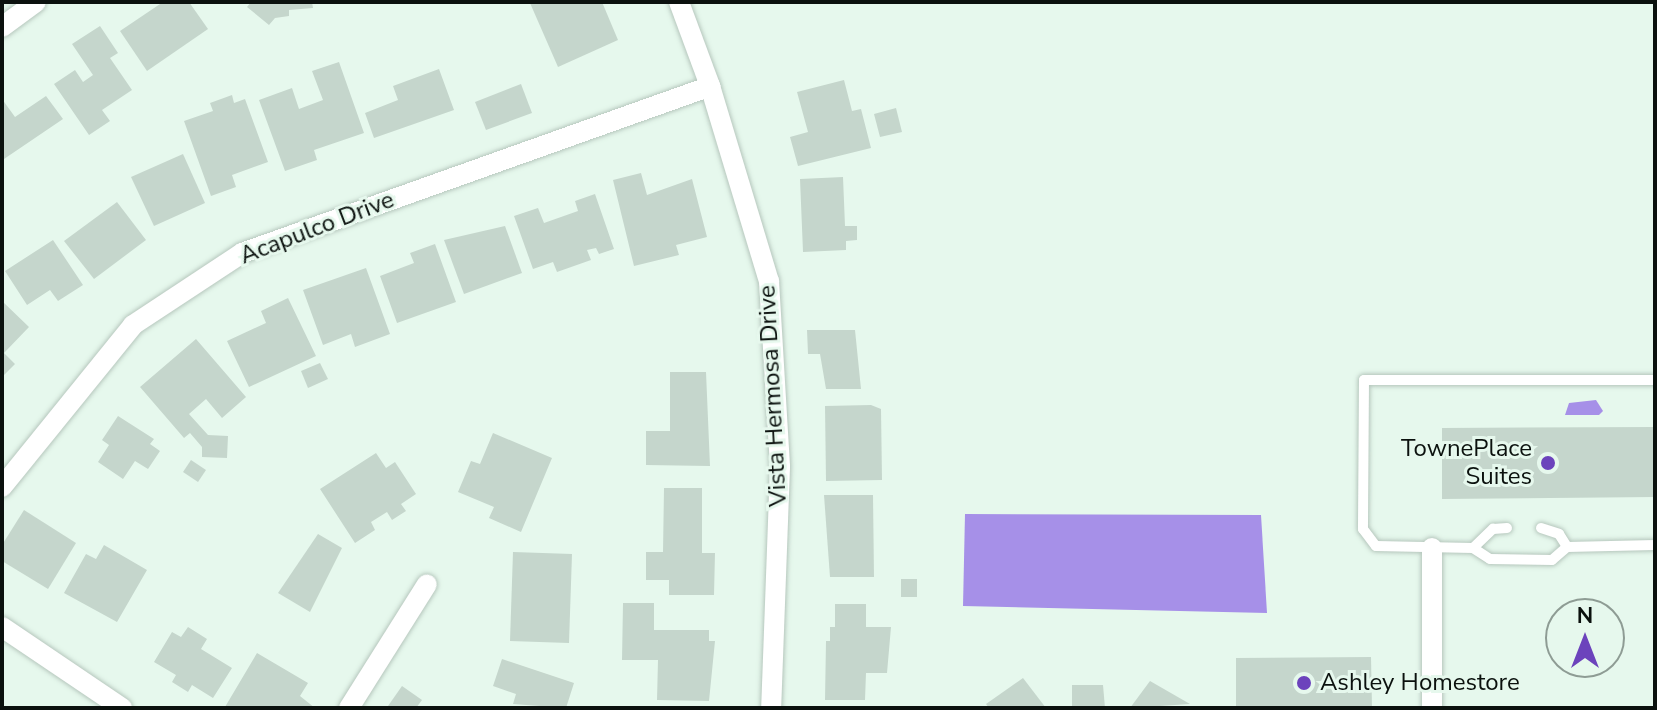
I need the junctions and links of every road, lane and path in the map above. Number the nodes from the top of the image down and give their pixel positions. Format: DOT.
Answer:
graph roads {
  1 [pos="36,2"];
  2 [pos="679,2"];
  3 [pos="2,27"];
  4 [pos="710,86"];
  5 [pos="1655,380"];
  6 [pos="2,487"];
  7 [pos="1507,528"];
  8 [pos="1541,528"];
  9 [pos="1655,545"];
  10 [pos="1567,547"];
  11 [pos="1432,548"];
  12 [pos="1473,548"];
  13 [pos="427,584"];
  14 [pos="2,627"];
  15 [pos="122,708"];
  16 [pos="349,708"];
  17 [pos="771,708"];
  18 [pos="1432,708"];
  1 -- 3 [label="street"];
  2 -- 4 [label="street, Vista Hermosa Drive"];
  4 -- 6 [label="street, Acapulco Drive"];
  4 -- 17 [label="street, Vista Hermosa Drive"];
  5 -- 11 [label="lane"];
  7 -- 12 [label="lane"];
  8 -- 10 [label="lane"];
  9 -- 10 [label="lane"];
  10 -- 12 [label="lane"];
  11 -- 12 [label="lane"];
  11 -- 18 [label="street"];
  13 -- 16 [label="street"];
  14 -- 15 [label="street"];
}
